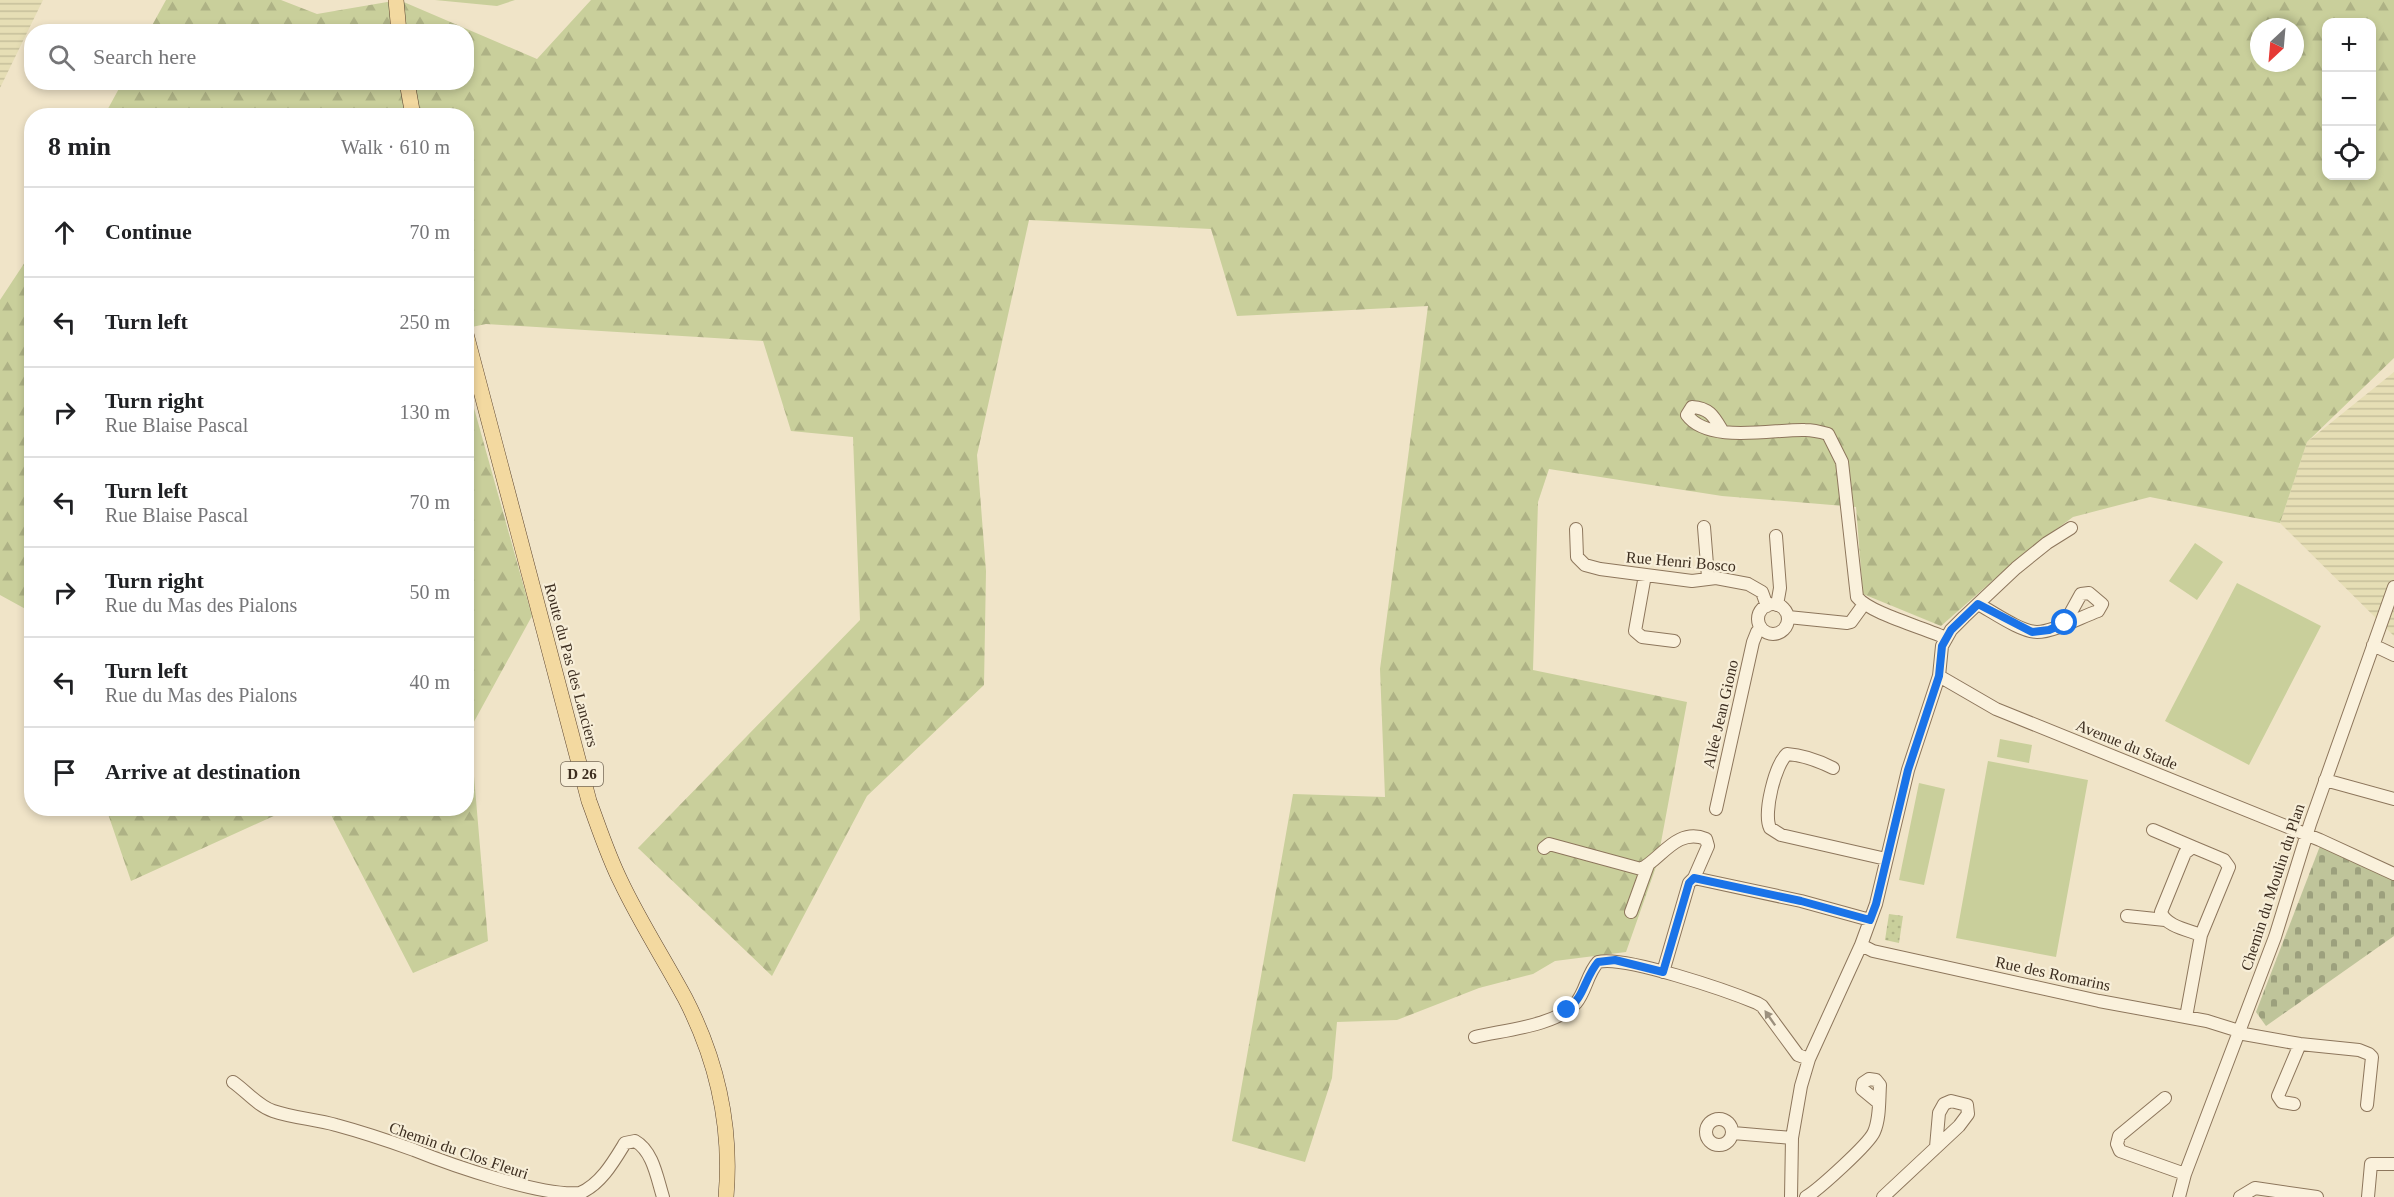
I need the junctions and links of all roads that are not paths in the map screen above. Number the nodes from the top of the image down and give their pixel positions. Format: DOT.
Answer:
graph roads {
  1 [pos="396,0"];
  2 [pos="398,24"];
  3 [pos="408,90"];
  4 [pos="412,108"];
  5 [pos="474,364"];
  6 [pos="1723,432"];
  7 [pos="1704,527"];
  8 [pos="2071,528"];
  9 [pos="1576,529"];
  10 [pos="1776,536"];
  11 [pos="1645,575"];
  12 [pos="1708,578"];
  13 [pos="2394,587"];
  14 [pos="1864,604"];
  15 [pos="1978,604"];
  16 [pos="1772,605"];
  17 [pos="1788,617"];
  18 [pos="2065,623"];
  19 [pos="1761,628"];
  20 [pos="1946,638"];
  21 [pos="1674,641"];
  22 [pos="2373,645"];
  23 [pos="2394,655"];
  24 [pos="1939,676"];
  25 [pos="1833,768"];
  26 [pos="2325,780"];
  27 [pos="2394,799"];
  28 [pos="1716,809"];
  29 [pos="2153,830"];
  30 [pos="2307,836"];
  31 [pos="1544,848"];
  32 [pos="2193,848"];
  33 [pos="1886,859"];
  34 [pos="1648,865"];
  35 [pos="2394,874"];
  36 [pos="1694,878"];
  37 [pos="1631,912"];
  38 [pos="2127,916"];
  39 [pos="1870,920"];
  40 [pos="2164,920"];
  41 [pos="2201,935"];
  42 [pos="1861,945"];
  43 [pos="1663,972"];
  44 [pos="2186,1017"];
  45 [pos="2239,1032"];
  46 [pos="1475,1036"];
  47 [pos="2300,1044"];
  48 [pos="1809,1059"];
  49 [pos="233,1082"];
  50 [pos="2165,1098"];
  51 [pos="1879,1103"];
  52 [pos="2294,1104"];
  53 [pos="2367,1105"];
  54 [pos="1733,1133"];
  55 [pos="1792,1138"];
  56 [pos="1936,1147"];
  57 [pos="2394,1164"];
  58 [pos="2185,1174"];
  59 [pos="663,1197"];
  60 [pos="726,1197"];
  61 [pos="1791,1197"];
  62 [pos="1806,1197"];
  63 [pos="1882,1197"];
  64 [pos="2179,1197"];
  65 [pos="2240,1197"];
  66 [pos="2317,1197"];
  67 [pos="2368,1197"];
  1 -- 2 [label="main road"];
  3 -- 4 [label="main road"];
  5 -- 60 [label="main road, Route du Pas des Lanciers / D 26"];
  6 -- 14 [label="street"];
  7 -- 12 [label="street"];
  8 -- 15 [label="street"];
  9 -- 11 [label="street, Rue Henri Bosco"];
  10 -- 16 [label="street"];
  11 -- 12 [label="street, Rue Henri Bosco"];
  11 -- 21 [label="street"];
  12 -- 16 [label="street, Rue Henri Bosco"];
  13 -- 22 [label="street, Chemin du Moulin du Plan"];
  14 -- 17 [label="street"];
  14 -- 20 [label="street"];
  15 -- 18 [label="street"];
  15 -- 20 [label="street"];
  16 -- 17 [label="street, Rue Henri Bosco"];
  16 -- 19 [label="street"];
  17 -- 19 [label="street"];
  19 -- 28 [label="street, Allée Jean Giono"];
  20 -- 24 [label="street"];
  22 -- 23 [label="street"];
  22 -- 26 [label="street, Chemin du Moulin du Plan"];
  24 -- 30 [label="street, Avenue du Stade"];
  24 -- 33 [label="street"];
  25 -- 33 [label="street"];
  26 -- 27 [label="street"];
  26 -- 30 [label="street, Chemin du Moulin du Plan"];
  29 -- 32 [label="street"];
  30 -- 35 [label="street, Avenue du Stade"];
  30 -- 45 [label="street, Chemin du Moulin du Plan"];
  31 -- 34 [label="street"];
  32 -- 40 [label="street"];
  32 -- 41 [label="street"];
  33 -- 39 [label="street"];
  34 -- 36 [label="street"];
  34 -- 37 [label="street"];
  36 -- 39 [label="street"];
  36 -- 43 [label="street"];
  38 -- 40 [label="street"];
  39 -- 42 [label="street"];
  40 -- 41 [label="street"];
  41 -- 44 [label="street"];
  42 -- 44 [label="street, Rue des Romarins"];
  42 -- 48 [label="street"];
  43 -- 46 [label="street"];
  48 -- 43 [label="street, one-way"];
  44 -- 45 [label="street, Rue des Romarins"];
  45 -- 47 [label="street, Rue des Romarins"];
  45 -- 58 [label="street, Chemin du Moulin du Plan"];
  47 -- 52 [label="street"];
  47 -- 53 [label="street, Rue des Romarins"];
  48 -- 55 [label="street"];
  49 -- 59 [label="street, Chemin du Clos Fleuri"];
  50 -- 58 [label="street"];
  51 -- 62 [label="street"];
  54 -- 55 [label="street"];
  55 -- 61 [label="street"];
  56 -- 63 [label="street"];
  57 -- 67 [label="street"];
  58 -- 64 [label="street, Chemin du Moulin du Plan"];
  65 -- 66 [label="street"];
}
